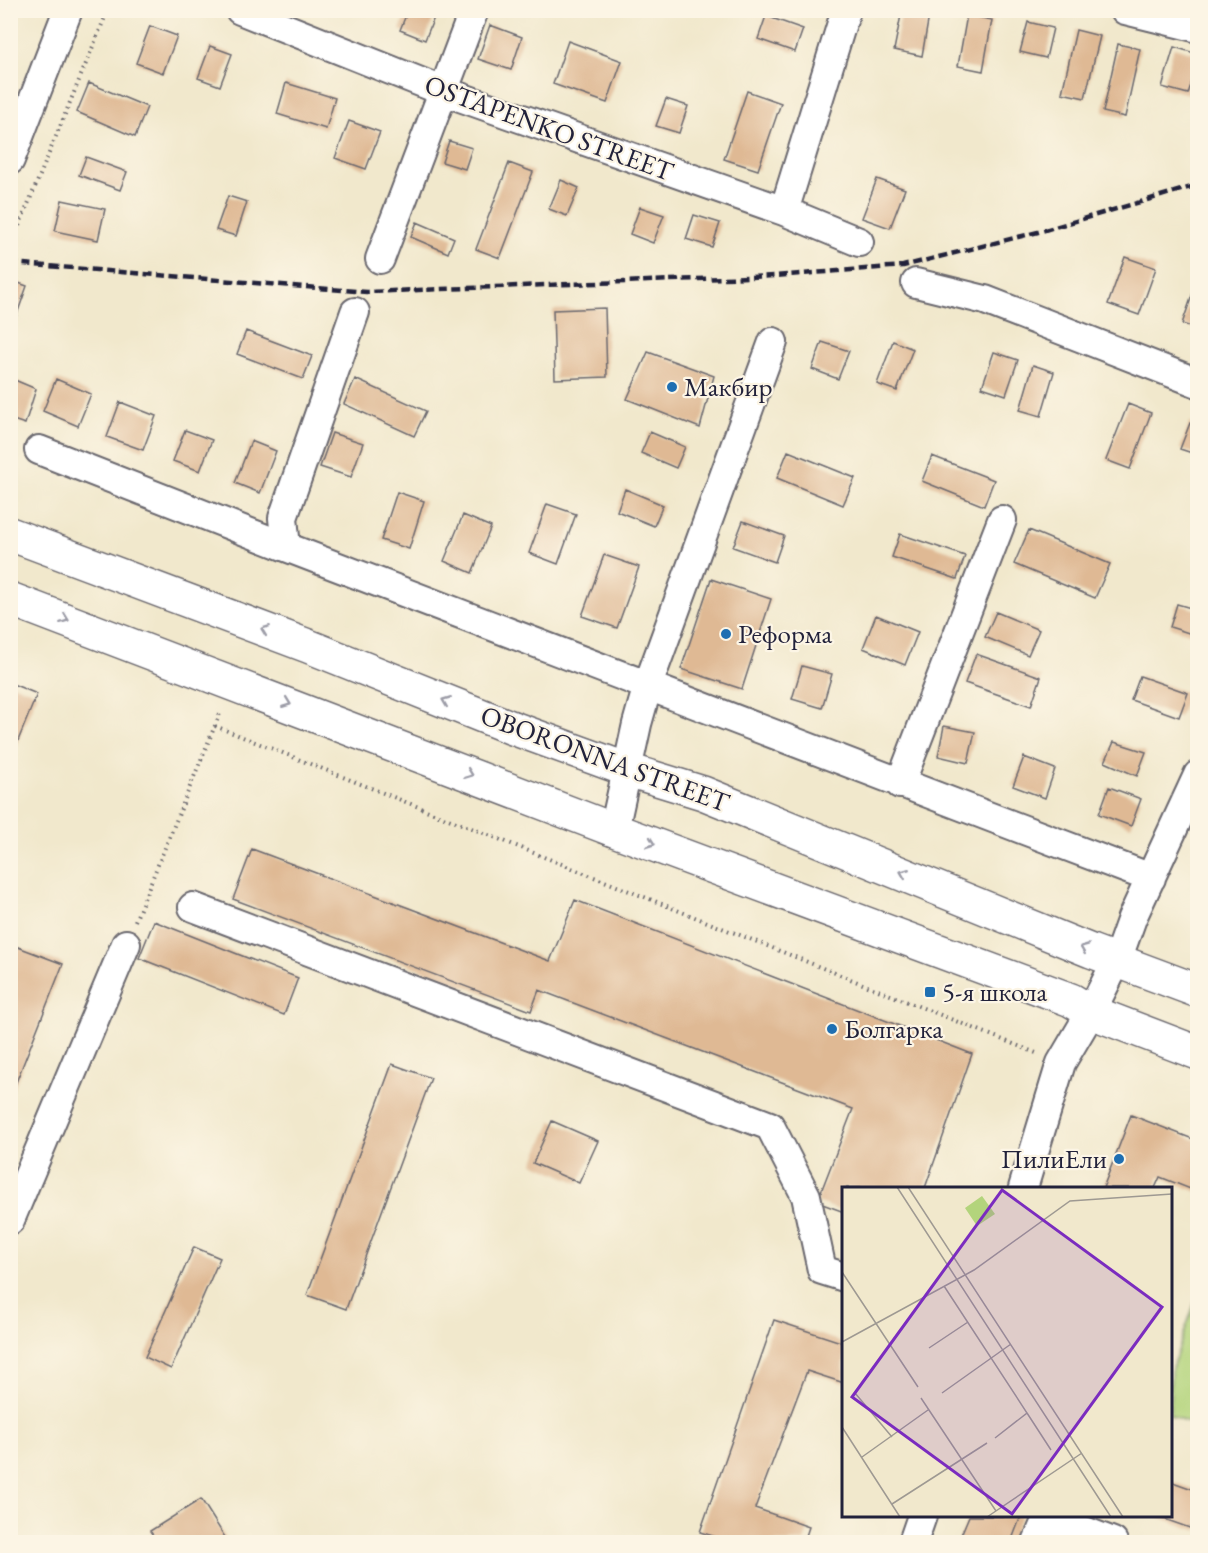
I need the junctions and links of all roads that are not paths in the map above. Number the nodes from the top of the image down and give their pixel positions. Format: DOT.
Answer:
graph roads {
  1 [pos="68,10"];
  2 [pos="240,10"];
  3 [pos="474,10"];
  4 [pos="846,10"];
  5 [pos="1125,10"];
  6 [pos="1197,28"];
  7 [pos="443,92"];
  8 [pos="10,160"];
  9 [pos="784,211"];
  10 [pos="859,242"];
  11 [pos="380,259"];
  12 [pos="916,283"];
  13 [pos="355,312"];
  14 [pos="773,342"];
  15 [pos="1197,383"];
  16 [pos="39,450"];
  17 [pos="1002,520"];
  18 [pos="10,534"];
  19 [pos="286,547"];
  20 [pos="10,599"];
  21 [pos="648,685"];
  22 [pos="628,770"];
  23 [pos="1197,775"];
  24 [pos="900,784"];
  25 [pos="614,830"];
  26 [pos="1150,878"];
  27 [pos="193,907"];
  28 [pos="126,944"];
  29 [pos="1117,960"];
  30 [pos="1197,991"];
  31 [pos="1091,1012"];
  32 [pos="1197,1053"];
  33 [pos="1023,1187"];
  34 [pos="10,1220"];
  35 [pos="842,1278"];
  36 [pos="921,1517"];
  37 [pos="1044,1525"];
  38 [pos="913,1542"];
  39 [pos="1113,1542"];
  1 -- 8 [label="street"];
  2 -- 7 [label="street, OSTAPENKO STREET"];
  3 -- 7 [label="street"];
  4 -- 9 [label="street"];
  5 -- 6 [label="street"];
  7 -- 9 [label="street, OSTAPENKO STREET"];
  7 -- 11 [label="street"];
  9 -- 10 [label="street, OSTAPENKO STREET"];
  12 -- 15 [label="street"];
  13 -- 19 [label="street"];
  14 -- 21 [label="street"];
  16 -- 19 [label="street"];
  17 -- 24 [label="street"];
  22 -- 18 [label="main road, OBORONNA STREET, one-way"];
  19 -- 21 [label="street"];
  20 -- 25 [label="main road, one-way"];
  21 -- 22 [label="street"];
  21 -- 24 [label="street"];
  22 -- 25 [label="street"];
  29 -- 22 [label="main road, OBORONNA STREET, one-way"];
  23 -- 26 [label="street"];
  24 -- 26 [label="street"];
  25 -- 31 [label="main road, one-way"];
  26 -- 29 [label="street"];
  27 -- 35 [label="street"];
  28 -- 34 [label="street"];
  29 -- 30 [label="main road, OBORONNA STREET"];
  29 -- 31 [label="street"];
  31 -- 32 [label="main road"];
  31 -- 33 [label="street"];
  36 -- 38 [label="street"];
  37 -- 39 [label="street"];
}
